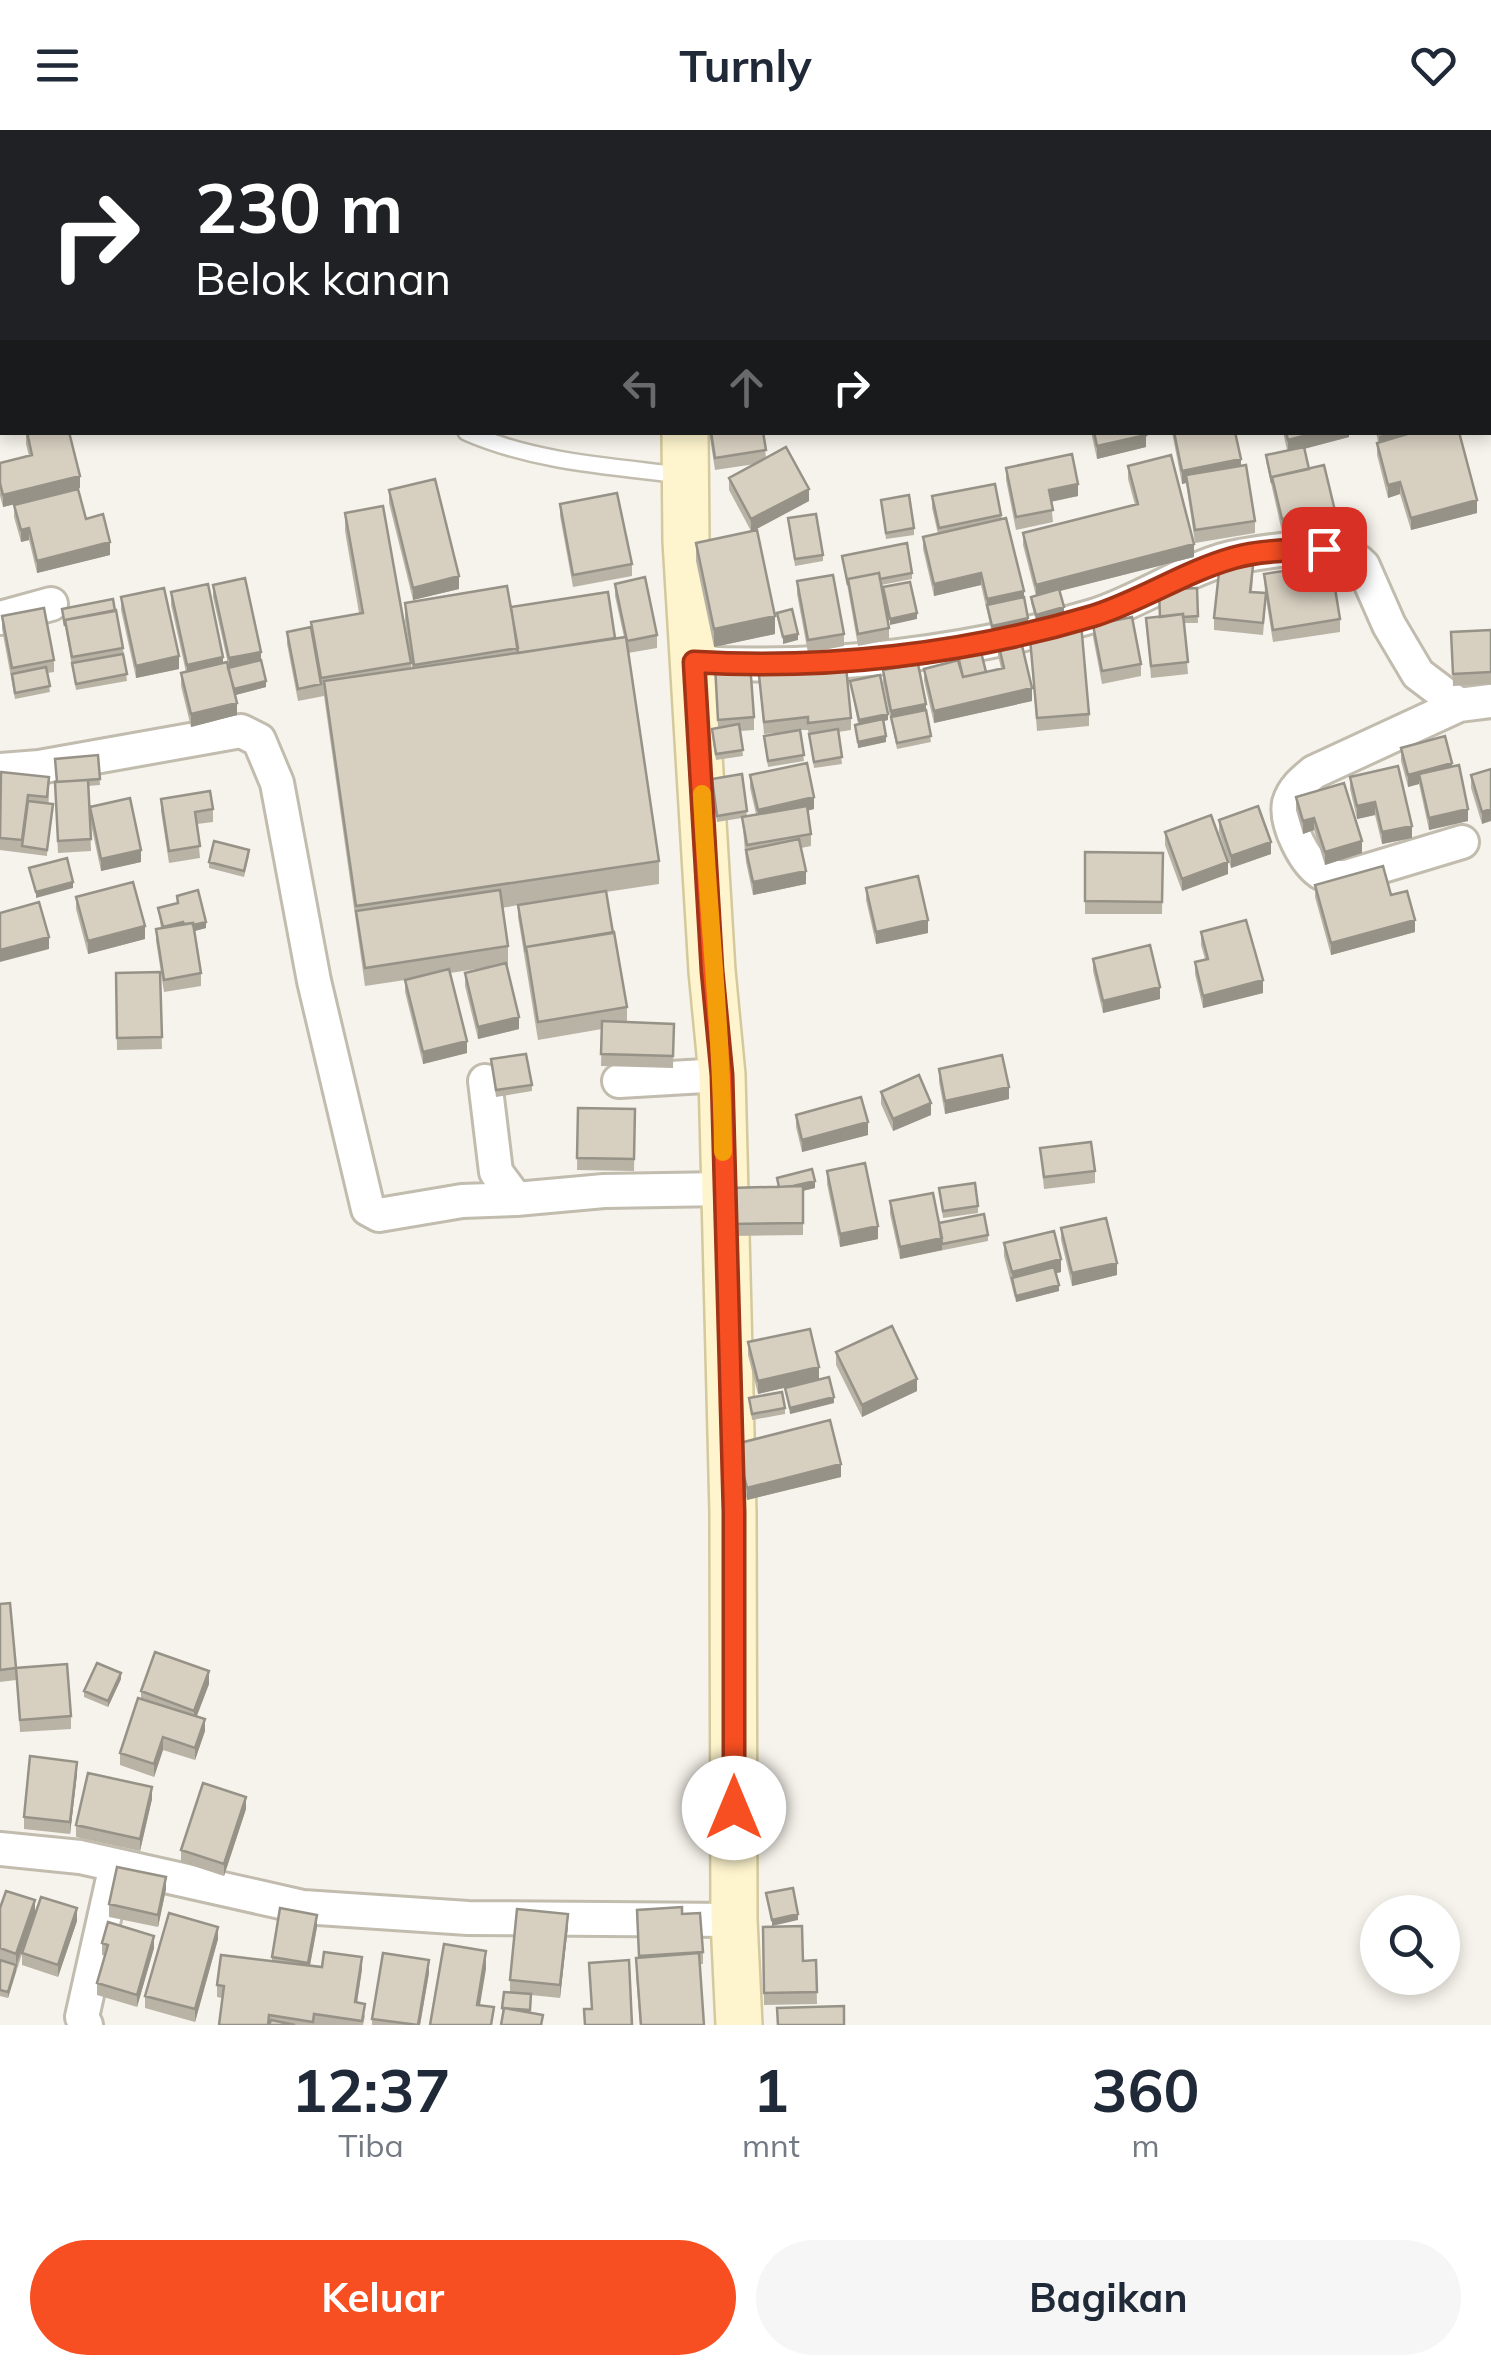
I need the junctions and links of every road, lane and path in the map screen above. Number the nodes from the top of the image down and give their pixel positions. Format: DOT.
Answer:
graph roads {
  1 [pos="473,435"];
  2 [pos="685,454"];
  3 [pos="51,604"];
  4 [pos="0,618"];
  5 [pos="694,662"];
  6 [pos="1475,703"];
  7 [pos="0,770"];
  8 [pos="1462,842"];
  9 [pos="722,1075"];
  10 [pos="618,1081"];
  11 [pos="485,1082"];
  12 [pos="724,1189"];
  13 [pos="516,1199"];
  14 [pos="0,1849"];
  15 [pos="116,1865"];
  16 [pos="734,1920"];
  17 [pos="86,2025"];
  18 [pos="739,2025"];
  1 -- 2 [label="lane"];
  2 -- 5 [label="street"];
  3 -- 4 [label="street"];
  5 -- 6 [label="street"];
  5 -- 9 [label="street"];
  6 -- 8 [label="street"];
  7 -- 13 [label="street"];
  9 -- 10 [label="street"];
  9 -- 12 [label="street"];
  11 -- 13 [label="street"];
  12 -- 13 [label="street"];
  12 -- 16 [label="street"];
  14 -- 15 [label="street"];
  15 -- 16 [label="street"];
  15 -- 17 [label="street"];
  16 -- 18 [label="street"];
}
